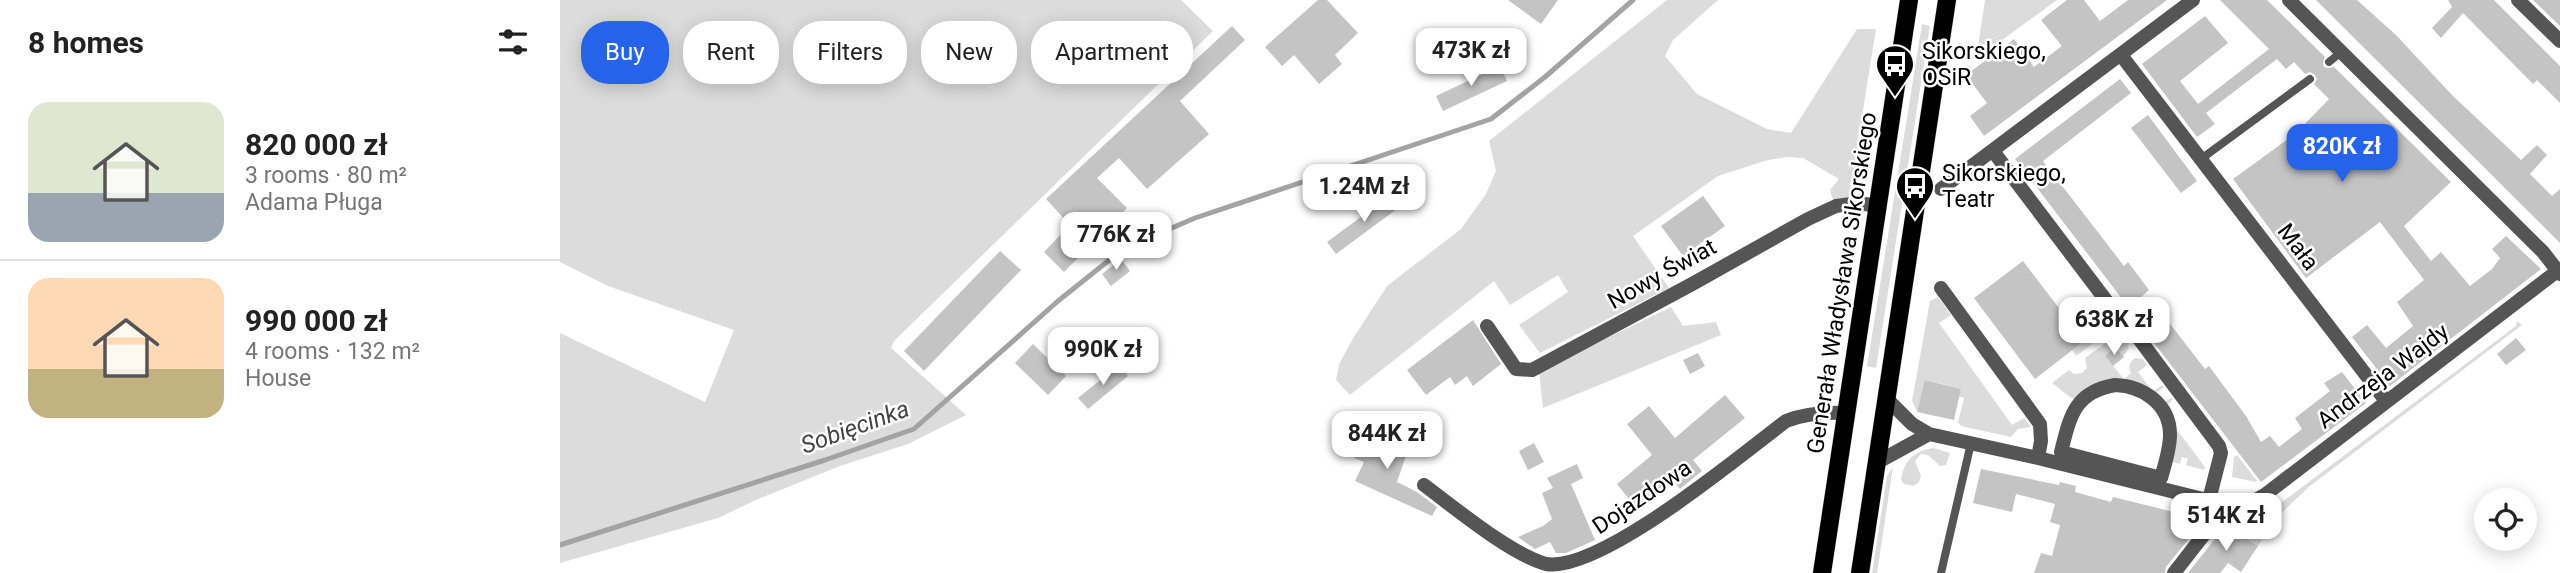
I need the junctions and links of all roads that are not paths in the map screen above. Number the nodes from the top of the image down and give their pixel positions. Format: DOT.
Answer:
graph roads {
  1 [pos="1909,0"];
  2 [pos="1947,0"];
  3 [pos="2193,0"];
  4 [pos="2289,0"];
  5 [pos="2518,0"];
  6 [pos="2560,41"];
  7 [pos="2341,52"];
  8 [pos="2121,55"];
  9 [pos="2329,62"];
  10 [pos="2310,79"];
  11 [pos="1993,151"];
  12 [pos="2202,159"];
  13 [pos="1941,190"];
  14 [pos="1878,206"];
  15 [pos="2559,272"];
  16 [pos="1941,288"];
  17 [pos="2108,303"];
  18 [pos="2122,316"];
  19 [pos="1487,326"];
  20 [pos="1886,398"];
  21 [pos="2386,401"];
  22 [pos="1846,413"];
  23 [pos="1929,434"];
  24 [pos="1971,443"];
  25 [pos="2062,452"];
  26 [pos="2038,458"];
  27 [pos="1876,463"];
  28 [pos="1424,485"];
  29 [pos="2209,500"];
  30 [pos="2227,505"];
  31 [pos="1822,573"];
  32 [pos="1860,573"];
  33 [pos="1941,573"];
  34 [pos="2174,573"];
  1 -- 14 [label="main road, Generała Władysława Sikorskiego"];
  2 -- 20 [label="main road"];
  3 -- 8 [label="street"];
  4 -- 7 [label="street"];
  5 -- 6 [label="street"];
  7 -- 9 [label="lane"];
  7 -- 15 [label="street"];
  8 -- 11 [label="street"];
  8 -- 12 [label="street, Mała"];
  10 -- 12 [label="lane"];
  11 -- 13 [label="street"];
  11 -- 17 [label="street"];
  12 -- 21 [label="street, Mała"];
  14 -- 19 [label="street, Nowy Świat"];
  14 -- 22 [label="main road, Generała Władysława Sikorskiego"];
  15 -- 21 [label="street, Andrzeja Wajdy"];
  16 -- 26 [label="street"];
  18 -- 29 [label="street"];
  20 -- 23 [label="street"];
  20 -- 27 [label="main road"];
  21 -- 30 [label="street, Andrzeja Wajdy"];
  22 -- 28 [label="street, Dojazdowa"];
  22 -- 31 [label="main road, Generała Władysława Sikorskiego"];
  23 -- 24 [label="street"];
  23 -- 27 [label="street"];
  24 -- 26 [label="street"];
  24 -- 33 [label="lane"];
  25 -- 25 [label="street"];
  26 -- 29 [label="street"];
  27 -- 32 [label="main road"];
  29 -- 30 [label="street"];
  30 -- 34 [label="street"];
}
